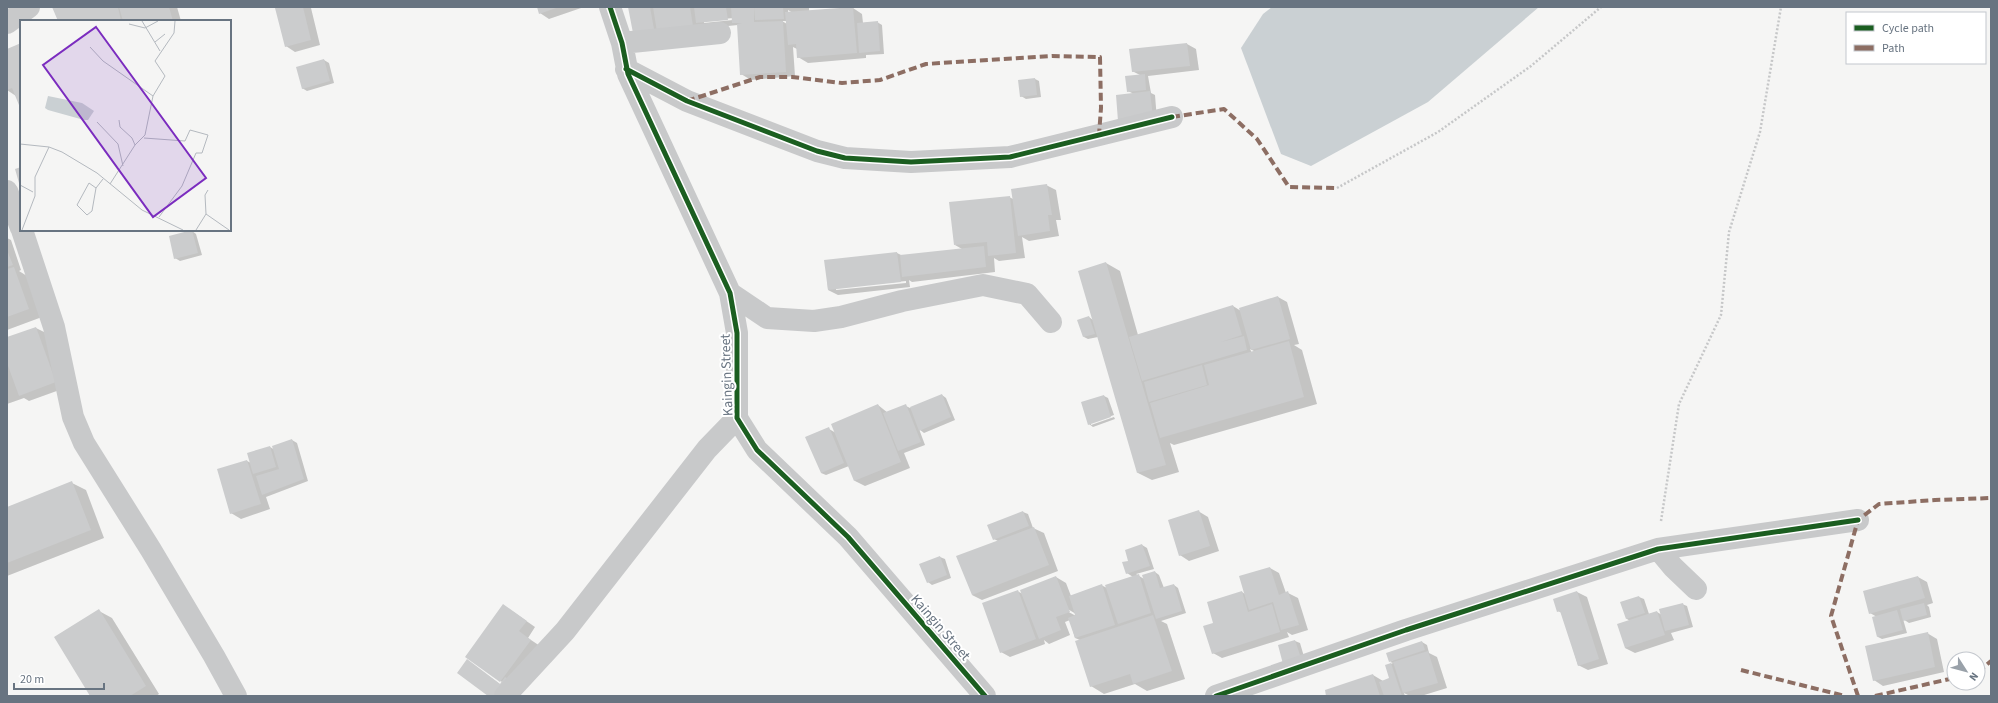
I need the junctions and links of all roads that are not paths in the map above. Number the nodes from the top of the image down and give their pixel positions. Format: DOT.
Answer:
graph roads {
  1 [pos="29,7"];
  2 [pos="610,7"];
  3 [pos="7,23"];
  4 [pos="720,33"];
  5 [pos="622,43"];
  6 [pos="626,69"];
  7 [pos="1172,117"];
  8 [pos="7,191"];
  9 [pos="20,226"];
  10 [pos="22,231"];
  11 [pos="730,293"];
  12 [pos="1051,322"];
  13 [pos="737,418"];
  14 [pos="1858,520"];
  15 [pos="1658,549"];
  16 [pos="1696,589"];
  17 [pos="236,696"];
  18 [pos="505,696"];
  19 [pos="986,696"];
  20 [pos="1216,696"];
  1 -- 3 [label="street"];
  2 -- 5 [label="street, Kaingin Street"];
  4 -- 5 [label="street"];
  5 -- 6 [label="street, Kaingin Street"];
  6 -- 7 [label="street"];
  6 -- 11 [label="street, Kaingin Street"];
  8 -- 9 [label="street"];
  10 -- 17 [label="street"];
  11 -- 12 [label="street"];
  11 -- 13 [label="street, Kaingin Street"];
  13 -- 18 [label="street"];
  13 -- 19 [label="street, Kaingin Street"];
  14 -- 15 [label="street"];
  15 -- 16 [label="street"];
  15 -- 20 [label="street"];
}
